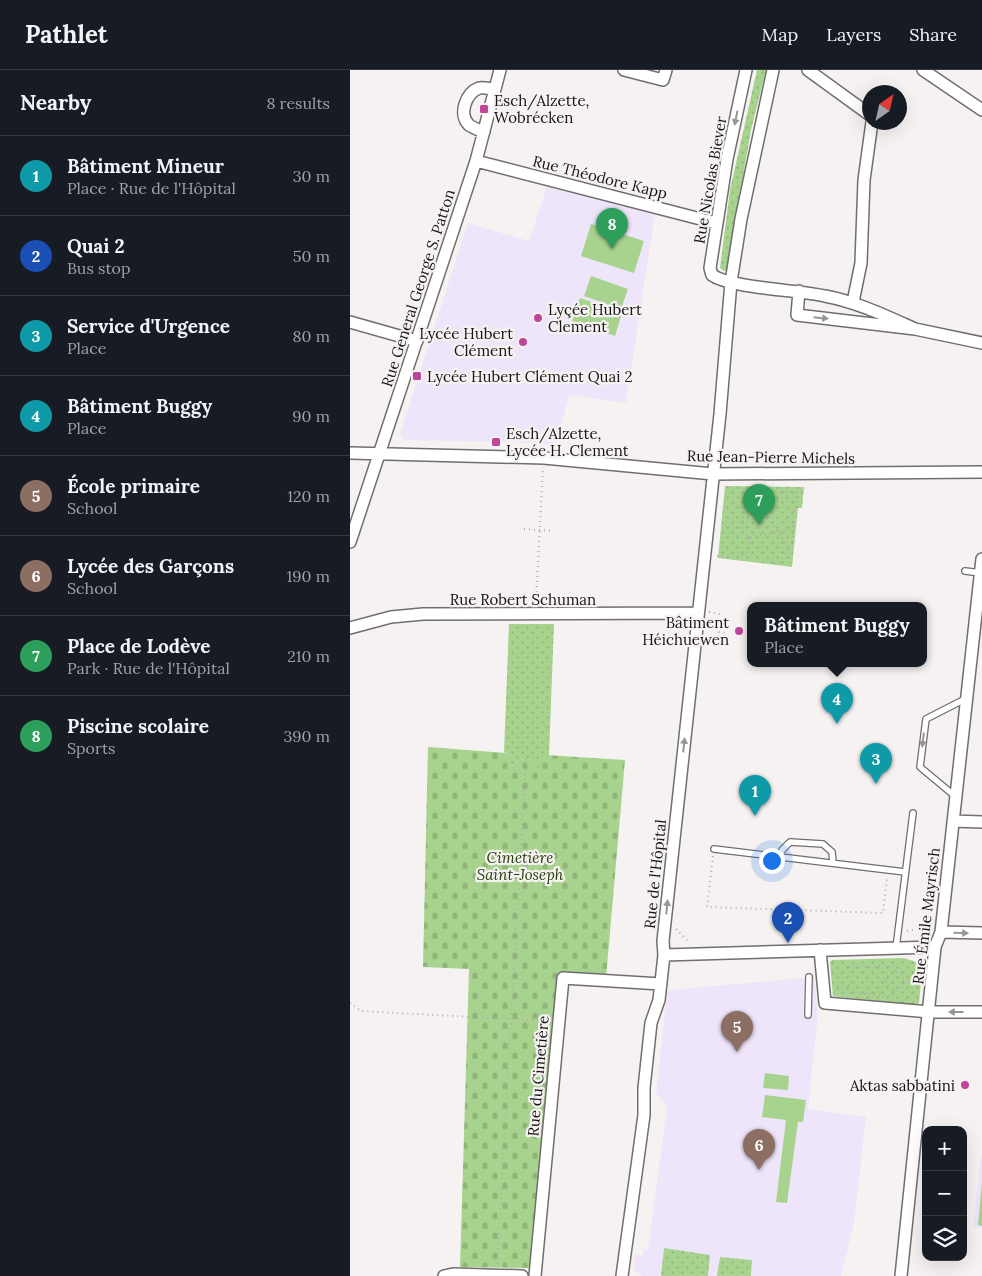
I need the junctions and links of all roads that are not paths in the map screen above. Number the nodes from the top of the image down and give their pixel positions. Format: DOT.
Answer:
graph roads {
  1 [pos="500,70"];
  2 [pos="624,70"];
  3 [pos="666,70"];
  4 [pos="746,70"];
  5 [pos="773,70"];
  6 [pos="808,70"];
  7 [pos="923,70"];
  8 [pos="495,89"];
  9 [pos="862,109"];
  10 [pos="982,110"];
  11 [pos="871,130"];
  12 [pos="484,132"];
  13 [pos="476,161"];
  14 [pos="716,223"];
  15 [pos="732,282"];
  16 [pos="799,290"];
  17 [pos="853,302"];
  18 [pos="350,322"];
  19 [pos="916,329"];
  20 [pos="417,341"];
  21 [pos="982,343"];
  22 [pos="350,453"];
  23 [pos="379,454"];
  24 [pos="982,472"];
  25 [pos="713,474"];
  26 [pos="350,542"];
  27 [pos="982,560"];
  28 [pos="965,571"];
  29 [pos="980,572"];
  30 [pos="704,613"];
  31 [pos="350,628"];
  32 [pos="967,698"];
  33 [pos="956,797"];
  34 [pos="913,813"];
  35 [pos="953,821"];
  36 [pos="982,822"];
  37 [pos="714,849"];
  38 [pos="781,857"];
  39 [pos="833,863"];
  40 [pos="905,872"];
  41 [pos="941,928"];
  42 [pos="982,934"];
  43 [pos="935,946"];
  44 [pos="896,948"];
  45 [pos="820,950"];
  46 [pos="664,955"];
  47 [pos="809,977"];
  48 [pos="662,984"];
  49 [pos="930,1012"];
  50 [pos="982,1012"];
  51 [pos="808,1015"];
  52 [pos="449,1275"];
  53 [pos="496,1276"];
  54 [pos="522,1276"];
  55 [pos="535,1276"];
  56 [pos="622,1276"];
  57 [pos="901,1276"];
  1 -- 8 [label="street, Rue General George S. Patton"];
  2 -- 3 [label="street"];
  4 -- 14 [label="street, Rue Nicolas Biever, one-way"];
  5 -- 15 [label="street"];
  6 -- 9 [label="street"];
  7 -- 10 [label="street"];
  8 -- 12 [label="street, Rue General George S. Patton"];
  8 -- 12 [label="street"];
  11 -- 17 [label="street"];
  12 -- 13 [label="street, Rue General George S. Patton"];
  13 -- 14 [label="street, Rue Théodore Kapp"];
  13 -- 20 [label="street, Rue General George S. Patton"];
  14 -- 15 [label="street, Rue Nicolas Biever"];
  15 -- 16 [label="street, Rue Nicolas Biever"];
  15 -- 25 [label="street"];
  16 -- 17 [label="street, Rue Nicolas Biever"];
  16 -- 19 [label="street, one-way"];
  17 -- 19 [label="street, Rue Nicolas Biever"];
  18 -- 20 [label="street"];
  19 -- 21 [label="street"];
  20 -- 23 [label="street, Rue General George S. Patton"];
  22 -- 23 [label="street, Rue Jean-Pierre Michels"];
  23 -- 25 [label="street, Rue Jean-Pierre Michels"];
  23 -- 26 [label="street, Rue General George S. Patton"];
  24 -- 25 [label="street, Rue Jean-Pierre Michels"];
  25 -- 30 [label="street, Rue de l'Hôpital"];
  27 -- 29 [label="street, Rue Émile Mayrisch"];
  28 -- 29 [label="lane"];
  29 -- 32 [label="street, Rue Émile Mayrisch"];
  30 -- 31 [label="street, Rue Robert Schuman"];
  46 -- 30 [label="street, Rue de l'Hôpital, one-way"];
  32 -- 33 [label="street, Rue Émile Mayrisch"];
  32 -- 33 [label="lane, one-way"];
  33 -- 35 [label="street, Rue Émile Mayrisch"];
  34 -- 40 [label="lane"];
  35 -- 36 [label="street"];
  35 -- 41 [label="street, Rue Émile Mayrisch"];
  37 -- 38 [label="lane"];
  38 -- 39 [label="lane"];
  38 -- 39 [label="lane"];
  39 -- 40 [label="lane"];
  40 -- 44 [label="lane"];
  41 -- 42 [label="street, one-way"];
  41 -- 43 [label="street, Rue Émile Mayrisch"];
  43 -- 44 [label="street"];
  43 -- 49 [label="street, Rue Émile Mayrisch"];
  44 -- 45 [label="street"];
  45 -- 46 [label="street"];
  45 -- 49 [label="street"];
  46 -- 48 [label="street, Rue de l'Hôpital"];
  47 -- 51 [label="lane"];
  48 -- 55 [label="street, Rue du Cimetière"];
  48 -- 56 [label="street, Rue de l'Hôpital"];
  50 -- 49 [label="street, one-way"];
  49 -- 57 [label="street, Rue Émile Mayrisch"];
  52 -- 53 [label="street"];
  53 -- 54 [label="street"];
}
